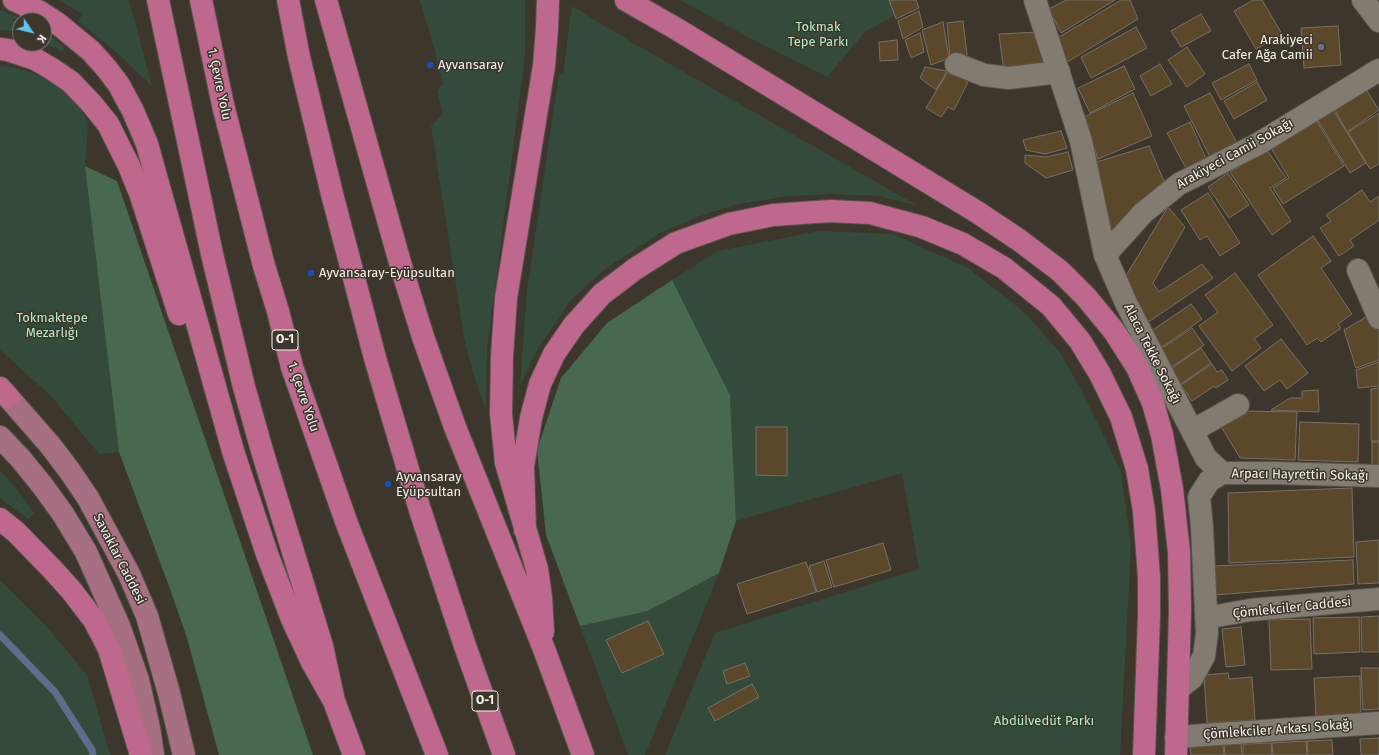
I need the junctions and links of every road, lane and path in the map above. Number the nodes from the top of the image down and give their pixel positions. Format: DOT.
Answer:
graph roads {
  1 [pos="14,0"];
  2 [pos="158,0"];
  3 [pos="201,0"];
  4 [pos="288,0"];
  5 [pos="326,0"];
  6 [pos="548,0"];
  7 [pos="626,0"];
  8 [pos="1035,0"];
  9 [pos="1363,0"];
  10 [pos="1379,21"];
  11 [pos="0,49"];
  12 [pos="956,64"];
  13 [pos="1379,70"];
  14 [pos="1059,72"];
  15 [pos="1105,255"];
  16 [pos="1358,270"];
  17 [pos="1379,318"];
  18 [pos="3,392"];
  19 [pos="1238,405"];
  20 [pos="1192,431"];
  21 [pos="0,437"];
  22 [pos="233,451"];
  23 [pos="1222,473"];
  24 [pos="1379,476"];
  25 [pos="0,519"];
  26 [pos="525,530"];
  27 [pos="1379,599"];
  28 [pos="1206,618"];
  29 [pos="544,649"];
  30 [pos="1178,689"];
  31 [pos="334,701"];
  32 [pos="1379,724"];
  33 [pos="1176,746"];
  34 [pos="141,755"];
  35 [pos="153,755"];
  36 [pos="184,755"];
  37 [pos="354,755"];
  38 [pos="437,755"];
  39 [pos="504,755"];
  40 [pos="583,755"];
  41 [pos="1144,755"];
  1 -- 22 [label="highway"];
  2 -- 31 [label="highway"];
  3 -- 38 [label="highway, 1. Çevre Yolu / O-1"];
  4 -- 39 [label="highway, O-1"];
  5 -- 29 [label="highway"];
  6 -- 26 [label="highway"];
  7 -- 30 [label="highway"];
  8 -- 14 [label="street, Alaca Tekke Sokağı"];
  9 -- 10 [label="street"];
  11 -- 22 [label="highway"];
  12 -- 14 [label="street"];
  13 -- 15 [label="street, Arakiyeci Camii Sokağı"];
  14 -- 15 [label="street, Alaca Tekke Sokağı"];
  15 -- 20 [label="street, Alaca Tekke Sokağı"];
  16 -- 17 [label="street"];
  18 -- 36 [label="main road, Savaklar Caddesi"];
  19 -- 20 [label="street"];
  20 -- 23 [label="street, Alaca Tekke Sokağı"];
  21 -- 35 [label="main road, Savaklar Caddesi"];
  22 -- 31 [label="highway"];
  23 -- 24 [label="street, Arpacı Hayrettin Sokağı"];
  23 -- 28 [label="street"];
  25 -- 34 [label="highway"];
  26 -- 29 [label="highway"];
  26 -- 41 [label="highway"];
  27 -- 28 [label="street, Çömlekciler Caddesi"];
  28 -- 30 [label="street"];
  29 -- 40 [label="highway"];
  30 -- 33 [label="highway"];
  31 -- 37 [label="highway"];
  32 -- 33 [label="street, Çömlekciler Arkası Sokağı"];
}
